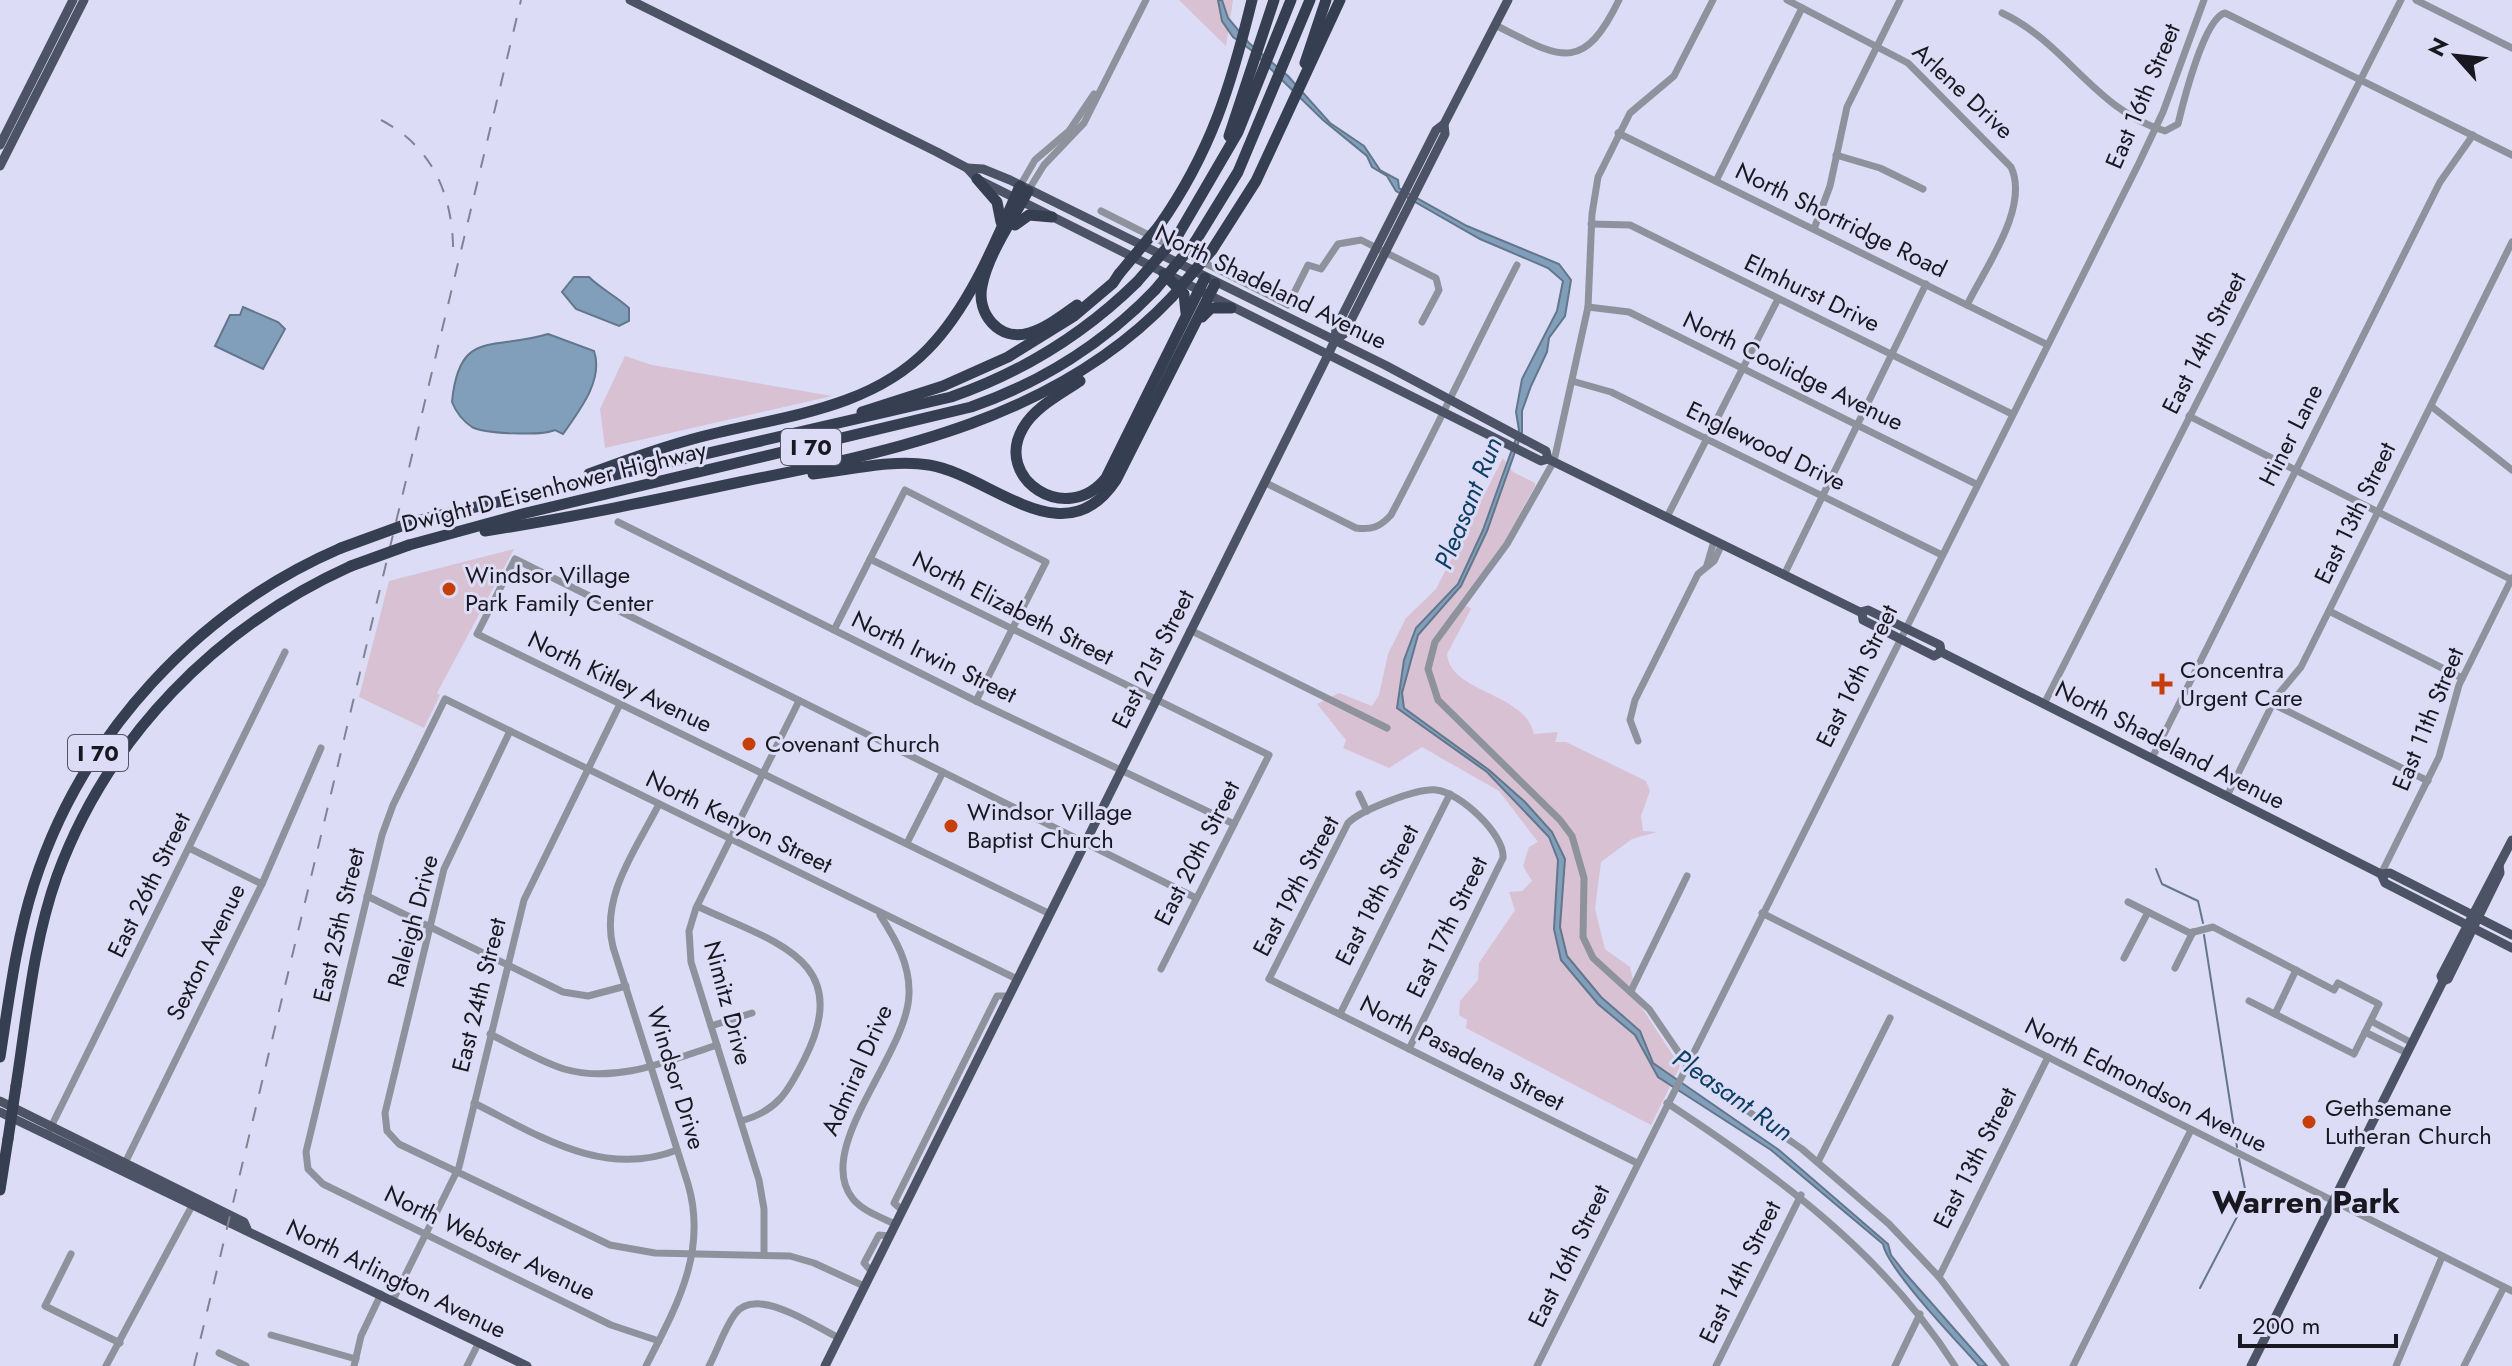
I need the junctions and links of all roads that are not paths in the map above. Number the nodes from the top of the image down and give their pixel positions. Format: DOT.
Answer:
graph roads {
  1 [pos="73,0"];
  2 [pos="84,0"];
  3 [pos="630,0"];
  4 [pos="1146,0"];
  5 [pos="1274,0"];
  6 [pos="1291,0"];
  7 [pos="1310,0"];
  8 [pos="1326,0"];
  9 [pos="1340,0"];
  10 [pos="1508,0"];
  11 [pos="1619,0"];
  12 [pos="1713,0"];
  13 [pos="1787,0"];
  14 [pos="1900,0"];
  15 [pos="2204,0"];
  16 [pos="2401,0"];
  17 [pos="2416,0"];
  18 [pos="1802,8"];
  19 [pos="1250,9"];
  20 [pos="2002,13"];
  21 [pos="1495,25"];
  22 [pos="1877,45"];
  23 [pos="2512,48"];
  24 [pos="1255,74"];
  25 [pos="1304,75"];
  26 [pos="2360,79"];
  27 [pos="2155,128"];
  28 [pos="1618,133"];
  29 [pos="2473,135"];
  30 [pos="0,145"];
  31 [pos="1836,155"];
  32 [pos="2512,155"];
  33 [pos="0,166"];
  34 [pos="967,168"];
  35 [pos="977,179"];
  36 [pos="1716,181"];
  37 [pos="1024,188"];
  38 [pos="1923,189"];
  39 [pos="1018,200"];
  40 [pos="1101,211"];
  41 [pos="1052,217"];
  42 [pos="1591,224"];
  43 [pos="1814,229"];
  44 [pos="1002,234"];
  45 [pos="2512,242"];
  46 [pos="1381,249"];
  47 [pos="1517,265"];
  48 [pos="1119,274"];
  49 [pos="1164,274"];
  50 [pos="1210,281"];
  51 [pos="1926,284"];
  52 [pos="1204,293"];
  53 [pos="1778,299"];
  54 [pos="1967,305"];
  55 [pos="1588,307"];
  56 [pos="1231,308"];
  57 [pos="1185,317"];
  58 [pos="1422,322"];
  59 [pos="1196,324"];
  60 [pos="1128,338"];
  61 [pos="1335,340"];
  62 [pos="2046,344"];
  63 [pos="1328,355"];
  64 [pos="1891,355"];
  65 [pos="1742,369"];
  66 [pos="1572,381"];
  67 [pos="1448,400"];
  68 [pos="2431,406"];
  69 [pos="1445,413"];
  70 [pos="2012,414"];
  71 [pos="2189,416"];
  72 [pos="1857,425"];
  73 [pos="828,426"];
  74 [pos="1707,439"];
  75 [pos="1530,450"];
  76 [pos="1551,460"];
  77 [pos="2512,470"];
  78 [pos="2295,471"];
  79 [pos="760,479"];
  80 [pos="1264,482"];
  81 [pos="1976,484"];
  82 [pos="551,489"];
  83 [pos="1821,495"];
  84 [pos="2378,513"];
  85 [pos="1667,517"];
  86 [pos="618,522"];
  87 [pos="437,539"];
  88 [pos="1718,542"];
  89 [pos="1940,554"];
  90 [pos="870,559"];
  91 [pos="1784,575"];
  92 [pos="2512,579"];
  93 [pos="2329,611"];
  94 [pos="1862,613"];
  95 [pos="1904,627"];
  96 [pos="834,630"];
  97 [pos="1012,630"];
  98 [pos="1190,630"];
  99 [pos="1898,638"];
  100 [pos="285,652"];
  101 [pos="1941,652"];
  102 [pos="2462,678"];
  103 [pos="445,699"];
  104 [pos="1155,700"];
  105 [pos="799,701"];
  106 [pos="976,701"];
  107 [pos="620,704"];
  108 [pos="2044,704"];
  109 [pos="2273,704"];
  110 [pos="1387,728"];
  111 [pos="510,731"];
  112 [pos="1638,741"];
  113 [pos="321,748"];
  114 [pos="1269,755"];
  115 [pos="2152,758"];
  116 [pos="588,769"];
  117 [pos="1120,770"];
  118 [pos="762,774"];
  119 [pos="941,776"];
  120 [pos="2428,781"];
  121 [pos="1359,794"];
  122 [pos="1450,794"];
  123 [pos="2227,796"];
  124 [pos="659,804"];
  125 [pos="1367,811"];
  126 [pos="1234,824"];
  127 [pos="730,839"];
  128 [pos="2512,840"];
  129 [pos="1083,841"];
  130 [pos="907,843"];
  131 [pos="189,848"];
  132 [pos="2381,874"];
  133 [pos="1687,876"];
  134 [pos="262,884"];
  135 [pos="367,896"];
  136 [pos="1196,898"];
  137 [pos="2128,902"];
  138 [pos="697,906"];
  139 [pos="879,912"];
  140 [pos="2148,912"];
  141 [pos="1048,913"];
  142 [pos="1762,913"];
  143 [pos="2475,916"];
  144 [pos="2470,926"];
  145 [pos="430,927"];
  146 [pos="2193,932"];
  147 [pos="2512,935"];
  148 [pos="2512,948"];
  149 [pos="2124,958"];
  150 [pos="507,965"];
  151 [pos="2175,968"];
  152 [pos="1161,969"];
  153 [pos="2296,970"];
  154 [pos="1017,979"];
  155 [pos="1266,980"];
  156 [pos="626,986"];
  157 [pos="1631,991"];
  158 [pos="2249,1001"];
  159 [pos="752,1013"];
  160 [pos="1340,1014"];
  161 [pos="2275,1014"];
  162 [pos="1890,1018"];
  163 [pos="2371,1021"];
  164 [pos="711,1026"];
  165 [pos="2365,1032"];
  166 [pos="490,1034"];
  167 [pos="2412,1043"];
  168 [pos="717,1045"];
  169 [pos="1409,1049"];
  170 [pos="2407,1053"];
  171 [pos="0,1057"];
  172 [pos="2048,1057"];
  173 [pos="1687,1065"];
  174 [pos="651,1066"];
  175 [pos="1670,1099"];
  176 [pos="0,1101"];
  177 [pos="474,1103"];
  178 [pos="0,1112"];
  179 [pos="741,1121"];
  180 [pos="49,1130"];
  181 [pos="2191,1130"];
  182 [pos="677,1150"];
  183 [pos="1818,1162"];
  184 [pos="1637,1163"];
  185 [pos="123,1167"];
  186 [pos="309,1171"];
  187 [pos="456,1172"];
  188 [pos="0,1190"];
  189 [pos="1801,1195"];
  190 [pos="194,1202"];
  191 [pos="2333,1202"];
  192 [pos="895,1224"];
  193 [pos="425,1234"];
  194 [pos="694,1252"];
  195 [pos="71,1254"];
  196 [pos="764,1255"];
  197 [pos="2442,1257"];
  198 [pos="1939,1277"];
  199 [pos="864,1286"];
  200 [pos="2508,1289"];
  201 [pos="381,1294"];
  202 [pos="393,1300"];
  203 [pos="1920,1314"];
  204 [pos="271,1335"];
  205 [pos="839,1338"];
  206 [pos="659,1341"];
  207 [pos="479,1342"];
  208 [pos="120,1343"];
  209 [pos="219,1353"];
  210 [pos="355,1363"];
  211 [pos="1540,1365"];
  212 [pos="106,1366"];
  213 [pos="246,1366"];
  214 [pos="467,1366"];
  215 [pos="527,1366"];
  216 [pos="646,1366"];
  217 [pos="709,1366"];
  218 [pos="825,1366"];
  219 [pos="1716,1366"];
  220 [pos="1895,1366"];
  221 [pos="1955,1366"];
  222 [pos="2006,1366"];
  223 [pos="2073,1366"];
  224 [pos="2251,1366"];
  225 [pos="2396,1366"];
  226 [pos="2464,1366"];
  1 -- 30 [label="main road"];
  2 -- 33 [label="main road"];
  3 -- 34 [label="main road, North Shadeland Avenue"];
  4 -- 37 [label="street"];
  5 -- 24 [label="highway"];
  6 -- 24 [label="highway"];
  7 -- 87 [label="highway, Dwight D Eisenhower Highway / I 70, bridge"];
  8 -- 25 [label="highway"];
  9 -- 25 [label="highway"];
  10 -- 21 [label="main road, East 21st Street"];
  11 -- 21 [label="street"];
  12 -- 28 [label="street"];
  13 -- 18 [label="street, Arlene Drive"];
  14 -- 22 [label="street"];
  15 -- 27 [label="street, East 16th Street"];
  16 -- 26 [label="street, East 14th Street"];
  17 -- 23 [label="street"];
  18 -- 22 [label="street, Arlene Drive"];
  18 -- 36 [label="street"];
  19 -- 48 [label="highway, bridge"];
  20 -- 27 [label="street"];
  21 -- 46 [label="main road, East 21st Street"];
  22 -- 31 [label="street"];
  22 -- 54 [label="street, Arlene Drive"];
  24 -- 73 [label="highway, Dwight D Eisenhower Highway / I 70, bridge"];
  25 -- 60 [label="highway, bridge"];
  26 -- 27 [label="street"];
  26 -- 29 [label="street"];
  26 -- 71 [label="street, East 14th Street"];
  27 -- 62 [label="street, East 16th Street"];
  28 -- 36 [label="street, North Shortridge Road"];
  28 -- 42 [label="street"];
  29 -- 32 [label="street"];
  29 -- 78 [label="street, Hiner Lane"];
  31 -- 38 [label="street"];
  31 -- 43 [label="street"];
  34 -- 35 [label="main road, North Shadeland Avenue"];
  34 -- 37 [label="main road, North Shadeland Avenue"];
  35 -- 39 [label="main road, North Shadeland Avenue"];
  35 -- 44 [label="highway"];
  36 -- 43 [label="street, North Shortridge Road"];
  37 -- 39 [label="highway"];
  37 -- 50 [label="main road, North Shadeland Avenue"];
  39 -- 41 [label="main road, North Shadeland Avenue"];
  39 -- 44 [label="highway"];
  40 -- 46 [label="street"];
  41 -- 44 [label="highway"];
  41 -- 49 [label="main road, North Shadeland Avenue"];
  42 -- 53 [label="street, Elmhurst Drive"];
  42 -- 55 [label="street"];
  43 -- 51 [label="street, North Shortridge Road"];
  44 -- 48 [label="highway"];
  44 -- 82 [label="highway"];
  45 -- 68 [label="street, East 13th Street"];
  46 -- 58 [label="street"];
  46 -- 61 [label="main road, East 21st Street"];
  47 -- 67 [label="street"];
  48 -- 73 [label="highway"];
  49 -- 52 [label="main road, North Shadeland Avenue"];
  49 -- 57 [label="highway"];
  50 -- 52 [label="highway"];
  50 -- 61 [label="main road, North Shadeland Avenue"];
  51 -- 54 [label="street, North Shortridge Road"];
  51 -- 64 [label="street"];
  52 -- 56 [label="main road, North Shadeland Avenue"];
  52 -- 57 [label="highway"];
  52 -- 59 [label="highway"];
  53 -- 64 [label="street, Elmhurst Drive"];
  53 -- 65 [label="street"];
  54 -- 62 [label="street, North Shortridge Road"];
  55 -- 65 [label="street, North Coolidge Avenue"];
  55 -- 66 [label="street"];
  56 -- 59 [label="highway"];
  56 -- 63 [label="main road, North Shadeland Avenue"];
  57 -- 60 [label="highway"];
  59 -- 79 [label="highway"];
  60 -- 79 [label="highway"];
  61 -- 63 [label="main road, East 21st Street"];
  61 -- 67 [label="main road, North Shadeland Avenue"];
  62 -- 70 [label="street, East 16th Street"];
  63 -- 69 [label="main road, North Shadeland Avenue"];
  63 -- 80 [label="main road, East 21st Street"];
  64 -- 70 [label="street, Elmhurst Drive"];
  64 -- 72 [label="street"];
  65 -- 72 [label="street, North Coolidge Avenue"];
  65 -- 74 [label="street"];
  66 -- 74 [label="street, Englewood Drive"];
  66 -- 76 [label="street"];
  67 -- 69 [label="street"];
  67 -- 75 [label="main road, North Shadeland Avenue"];
  68 -- 77 [label="street"];
  68 -- 84 [label="street, East 13th Street"];
  69 -- 75 [label="main road, North Shadeland Avenue"];
  69 -- 80 [label="street"];
  70 -- 81 [label="street, East 16th Street"];
  71 -- 78 [label="street"];
  71 -- 108 [label="street, East 14th Street"];
  72 -- 81 [label="street, North Coolidge Avenue"];
  72 -- 83 [label="street"];
  73 -- 82 [label="highway, Dwight D Eisenhower Highway / I 70"];
  74 -- 83 [label="street, Englewood Drive"];
  74 -- 85 [label="street"];
  75 -- 76 [label="main road, North Shadeland Avenue"];
  76 -- 85 [label="main road, North Shadeland Avenue"];
  76 -- 157 [label="street"];
  78 -- 84 [label="street"];
  78 -- 115 [label="street, Hiner Lane"];
  79 -- 87 [label="highway"];
  80 -- 98 [label="main road, East 21st Street"];
  81 -- 89 [label="street, East 16th Street"];
  82 -- 171 [label="highway, Dwight D Eisenhower Highway / I 70, bridge"];
  83 -- 89 [label="street, Englewood Drive"];
  83 -- 91 [label="street"];
  84 -- 92 [label="street"];
  84 -- 93 [label="street, East 13th Street"];
  85 -- 88 [label="main road, North Shadeland Avenue"];
  86 -- 96 [label="street, North Irwin Street"];
  87 -- 188 [label="highway, Dwight D Eisenhower Highway / I 70, bridge"];
  88 -- 91 [label="main road, North Shadeland Avenue"];
  88 -- 112 [label="street"];
  89 -- 95 [label="street, East 16th Street"];
  90 -- 96 [label="street"];
  90 -- 97 [label="street, North Elizabeth Street"];
  90 -- 97 [label="street"];
  91 -- 94 [label="main road, North Shadeland Avenue"];
  92 -- 102 [label="street, East 11th Street"];
  93 -- 102 [label="street"];
  93 -- 109 [label="street, East 13th Street"];
  94 -- 95 [label="main road, North Shadeland Avenue"];
  94 -- 99 [label="main road, North Shadeland Avenue"];
  95 -- 99 [label="street, East 16th Street"];
  95 -- 101 [label="main road, North Shadeland Avenue"];
  96 -- 106 [label="street, North Irwin Street"];
  97 -- 104 [label="street, North Elizabeth Street"];
  97 -- 106 [label="street"];
  98 -- 104 [label="main road, East 21st Street"];
  98 -- 110 [label="street"];
  99 -- 101 [label="main road, North Shadeland Avenue"];
  99 -- 142 [label="street, East 16th Street"];
  100 -- 131 [label="street, East 26th Street"];
  101 -- 108 [label="main road, North Shadeland Avenue"];
  102 -- 120 [label="street, East 11th Street"];
  103 -- 111 [label="street, North Kenyon Street"];
  103 -- 135 [label="street, East 25th Street"];
  104 -- 114 [label="street, North Elizabeth Street"];
  104 -- 117 [label="main road, East 21st Street"];
  105 -- 107 [label="street, North Kitley Avenue"];
  105 -- 118 [label="street, Nimitz Drive"];
  105 -- 119 [label="street"];
  106 -- 117 [label="street, North Irwin Street"];
  107 -- 116 [label="street, East 24th Street"];
  107 -- 118 [label="street, North Kitley Avenue"];
  108 -- 115 [label="main road, North Shadeland Avenue"];
  109 -- 120 [label="street"];
  109 -- 123 [label="street, East 13th Street"];
  111 -- 116 [label="street, North Kenyon Street"];
  111 -- 145 [label="street, Raleigh Drive"];
  113 -- 134 [label="street, Sexton Avenue"];
  114 -- 126 [label="street, East 20th Street"];
  115 -- 123 [label="main road, North Shadeland Avenue"];
  116 -- 124 [label="street, North Kenyon Street"];
  116 -- 150 [label="street, East 24th Street"];
  117 -- 126 [label="street, North Irwin Street"];
  117 -- 129 [label="main road, East 21st Street"];
  118 -- 127 [label="street, Nimitz Drive"];
  118 -- 130 [label="street, North Kitley Avenue"];
  119 -- 129 [label="street"];
  119 -- 130 [label="street"];
  120 -- 132 [label="street, East 11th Street"];
  121 -- 125 [label="street"];
  122 -- 125 [label="street, East 19th Street"];
  122 -- 160 [label="street, East 18th Street"];
  122 -- 169 [label="street, East 17th Street"];
  123 -- 132 [label="main road, North Shadeland Avenue"];
  124 -- 127 [label="street, North Kenyon Street"];
  124 -- 156 [label="street, Windsor Drive"];
  125 -- 155 [label="street, East 19th Street"];
  126 -- 136 [label="street, East 20th Street"];
  127 -- 138 [label="street, Nimitz Drive"];
  127 -- 139 [label="street, North Kenyon Street"];
  128 -- 143 [label="main road"];
  129 -- 136 [label="street"];
  129 -- 141 [label="main road, East 21st Street"];
  130 -- 141 [label="street, North Kitley Avenue"];
  131 -- 134 [label="street"];
  131 -- 180 [label="street, East 26th Street"];
  132 -- 143 [label="main road, North Shadeland Avenue"];
  132 -- 144 [label="main road, North Shadeland Avenue"];
  133 -- 157 [label="street"];
  134 -- 185 [label="street, Sexton Avenue"];
  135 -- 145 [label="street"];
  135 -- 186 [label="street, East 25th Street"];
  136 -- 152 [label="street, East 20th Street"];
  137 -- 140 [label="street"];
  138 -- 164 [label="street, Nimitz Drive"];
  138 -- 179 [label="street"];
  139 -- 154 [label="street, North Kenyon Street"];
  139 -- 192 [label="street, Admiral Drive"];
  140 -- 146 [label="street"];
  140 -- 149 [label="street"];
  141 -- 154 [label="main road, East 21st Street"];
  142 -- 172 [label="street, North Edmondson Avenue"];
  142 -- 173 [label="street, East 16th Street"];
  143 -- 144 [label="main road"];
  143 -- 147 [label="main road, North Shadeland Avenue"];
  144 -- 148 [label="main road, North Shadeland Avenue"];
  144 -- 167 [label="main road"];
  145 -- 150 [label="street"];
  145 -- 187 [label="street, Raleigh Drive"];
  146 -- 151 [label="street"];
  146 -- 153 [label="street"];
  150 -- 156 [label="street"];
  150 -- 166 [label="street, East 24th Street"];
  153 -- 161 [label="street"];
  153 -- 163 [label="street"];
  154 -- 192 [label="main road, East 21st Street"];
  155 -- 160 [label="street, North Pasadena Street"];
  156 -- 174 [label="street, Windsor Drive"];
  157 -- 173 [label="street"];
  158 -- 161 [label="street"];
  159 -- 164 [label="street"];
  160 -- 169 [label="street, North Pasadena Street"];
  161 -- 165 [label="street"];
  162 -- 183 [label="street"];
  163 -- 165 [label="street"];
  163 -- 167 [label="street"];
  164 -- 168 [label="street, Nimitz Drive"];
  165 -- 170 [label="street"];
  166 -- 174 [label="street"];
  166 -- 177 [label="street, East 24th Street"];
  167 -- 170 [label="main road"];
  168 -- 174 [label="street"];
  168 -- 179 [label="street, Nimitz Drive"];
  169 -- 184 [label="street, North Pasadena Street"];
  170 -- 191 [label="main road"];
  172 -- 181 [label="street, North Edmondson Avenue"];
  172 -- 198 [label="street, East 13th Street"];
  173 -- 175 [label="street, East 16th Street"];
  173 -- 183 [label="street"];
  174 -- 182 [label="street, Windsor Drive"];
  175 -- 184 [label="street, East 16th Street"];
  175 -- 189 [label="street"];
  176 -- 180 [label="main road, North Arlington Avenue"];
  177 -- 182 [label="street"];
  177 -- 187 [label="street, East 24th Street"];
  178 -- 180 [label="main road, North Arlington Avenue"];
  179 -- 196 [label="street, Nimitz Drive"];
  180 -- 185 [label="main road, North Arlington Avenue"];
  181 -- 191 [label="street, North Edmondson Avenue"];
  181 -- 223 [label="street"];
  182 -- 194 [label="street, Windsor Drive"];
  183 -- 198 [label="street"];
  184 -- 211 [label="street, East 16th Street"];
  185 -- 190 [label="main road, North Arlington Avenue"];
  186 -- 193 [label="street, North Webster Avenue"];
  187 -- 193 [label="street, East 24th Street"];
  187 -- 194 [label="street"];
  189 -- 203 [label="street"];
  189 -- 219 [label="street, East 14th Street"];
  190 -- 201 [label="main road, North Arlington Avenue"];
  190 -- 208 [label="street"];
  191 -- 197 [label="street, North Edmondson Avenue"];
  191 -- 224 [label="main road"];
  192 -- 199 [label="main road, East 21st Street"];
  193 -- 202 [label="street, East 24th Street"];
  193 -- 206 [label="street, North Webster Avenue"];
  194 -- 196 [label="street"];
  194 -- 206 [label="street, Windsor Drive"];
  195 -- 208 [label="street"];
  196 -- 199 [label="street"];
  197 -- 200 [label="street, North Edmondson Avenue"];
  197 -- 225 [label="street"];
  198 -- 222 [label="street"];
  199 -- 205 [label="main road, East 21st Street"];
  200 -- 226 [label="street"];
  201 -- 202 [label="main road, North Arlington Avenue"];
  201 -- 210 [label="street"];
  202 -- 207 [label="main road, North Arlington Avenue"];
  203 -- 220 [label="street"];
  203 -- 221 [label="street"];
  204 -- 210 [label="street"];
  205 -- 217 [label="street"];
  205 -- 218 [label="main road, East 21st Street"];
  206 -- 216 [label="street, Windsor Drive"];
  207 -- 214 [label="street"];
  207 -- 215 [label="main road, North Arlington Avenue"];
  208 -- 212 [label="street"];
  209 -- 213 [label="street"];
}
